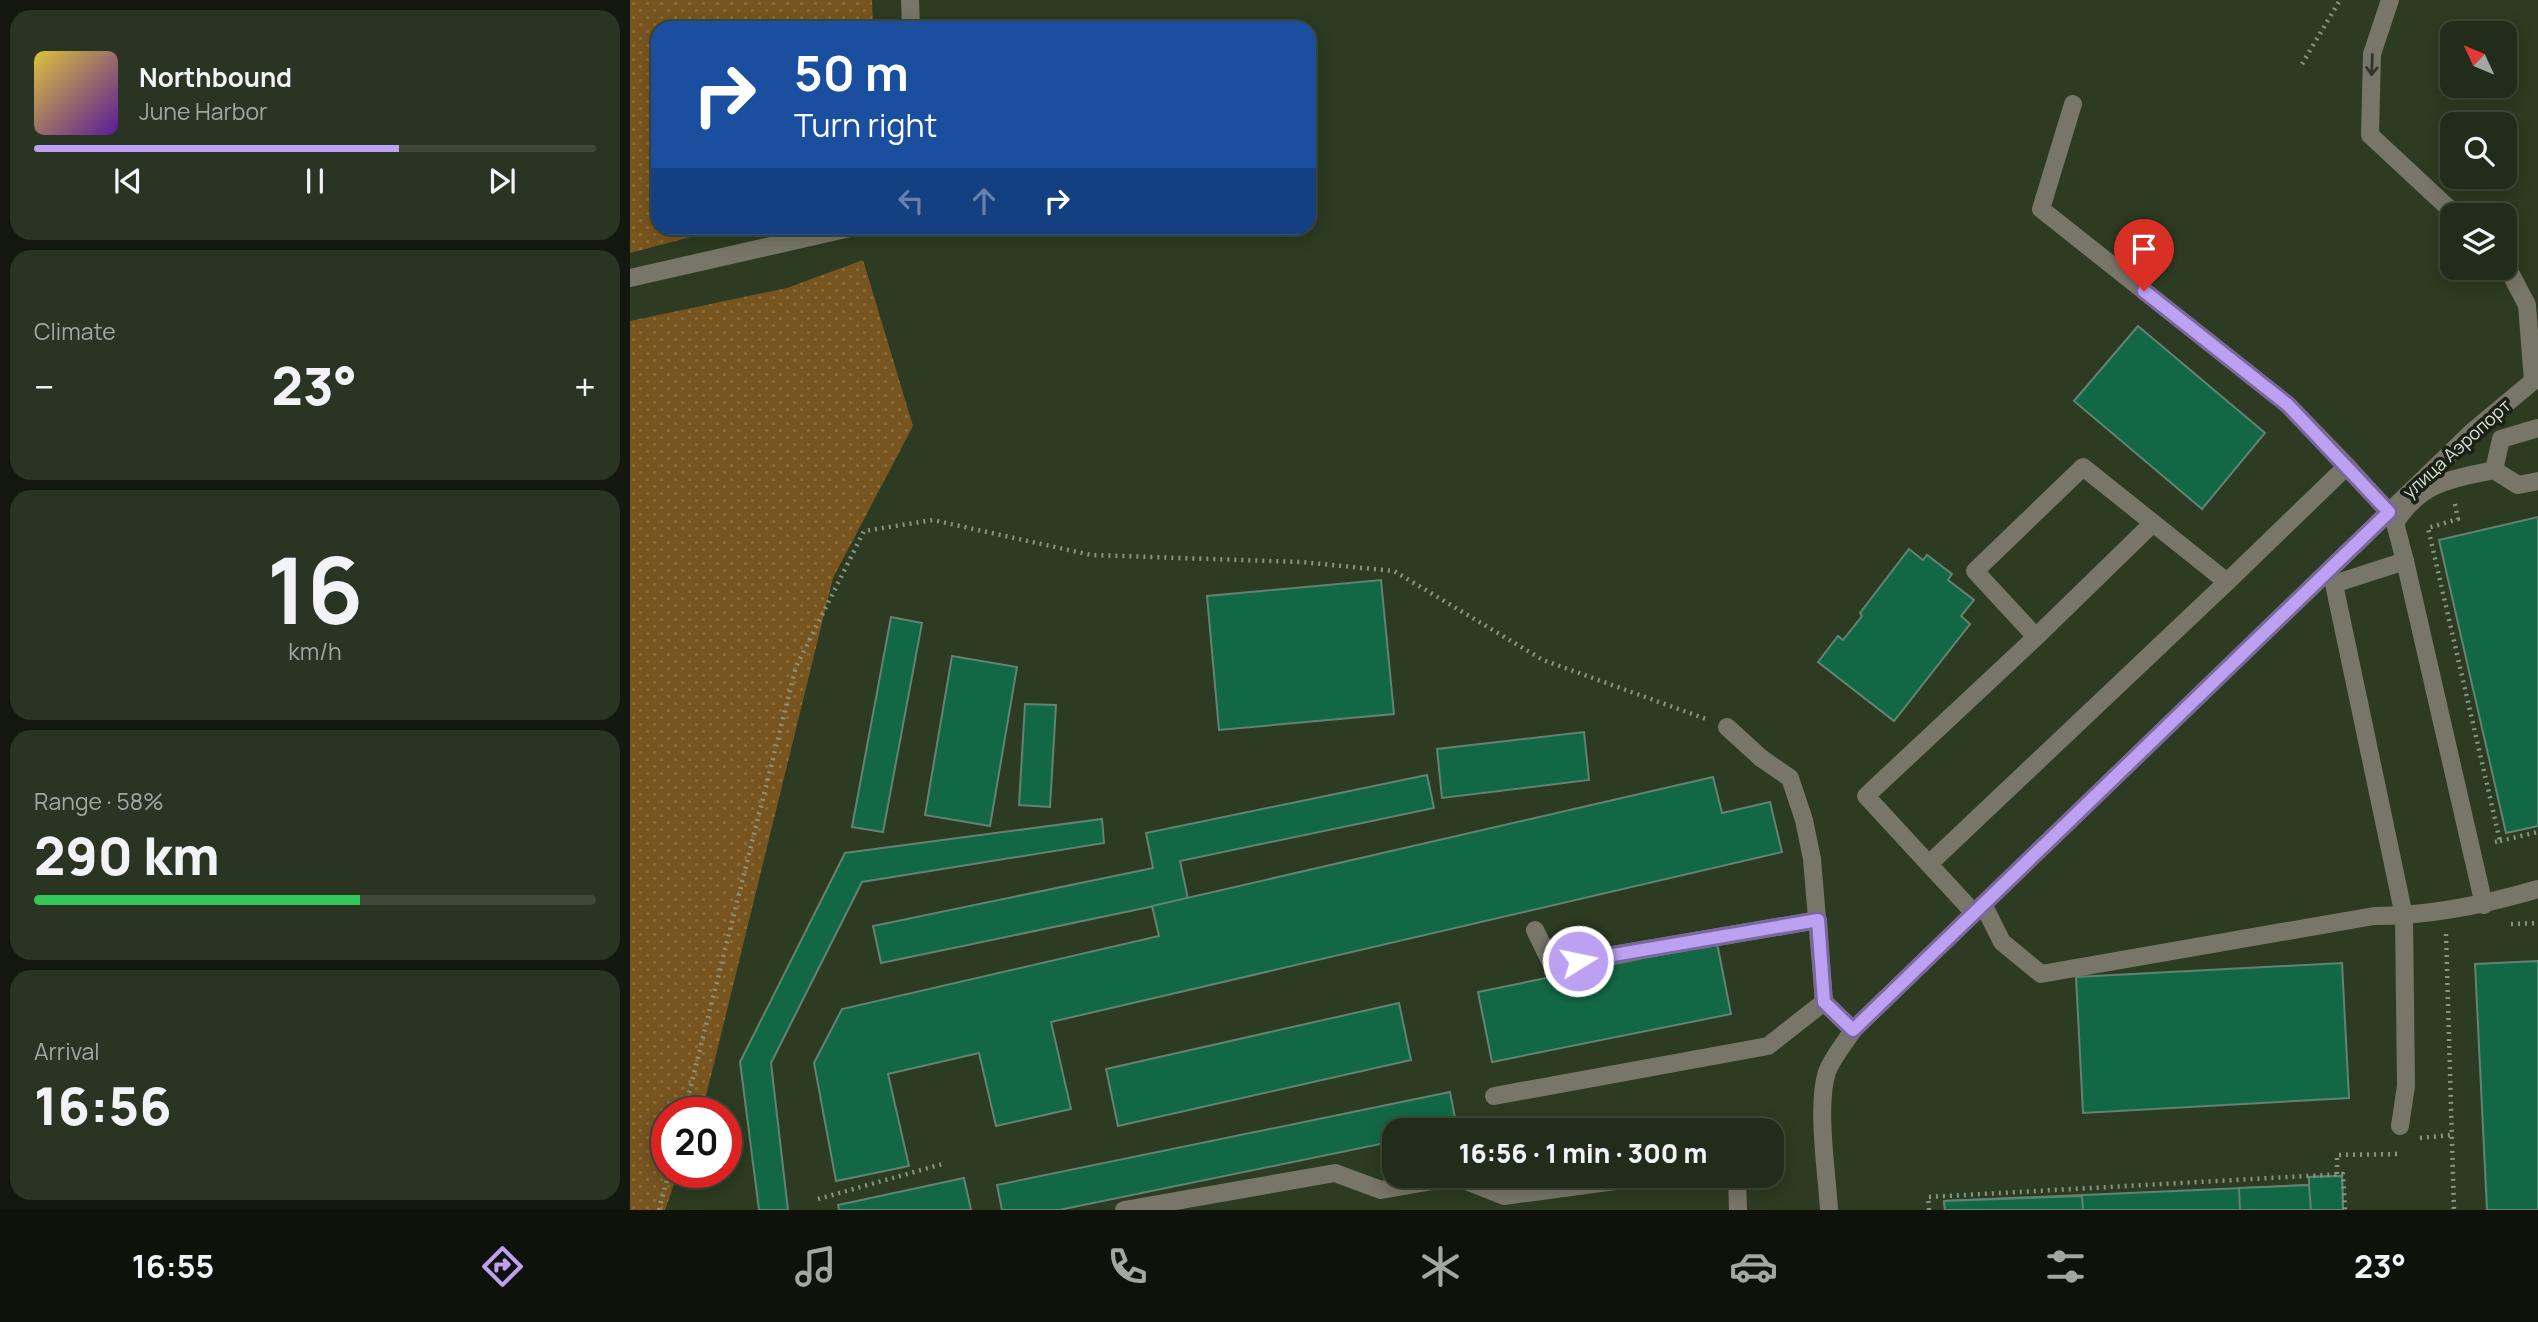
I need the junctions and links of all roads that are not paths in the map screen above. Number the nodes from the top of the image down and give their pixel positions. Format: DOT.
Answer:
graph roads {
  1 [pos="910,0"];
  2 [pos="2390,0"];
  3 [pos="911,21"];
  4 [pos="2073,104"];
  5 [pos="2443,203"];
  6 [pos="819,235"];
  7 [pos="630,278"];
  8 [pos="2514,280"];
  9 [pos="2536,379"];
  10 [pos="2538,428"];
  11 [pos="2347,467"];
  12 [pos="2494,470"];
  13 [pos="2538,481"];
  14 [pos="2389,512"];
  15 [pos="2153,523"];
  16 [pos="2405,561"];
  17 [pos="2227,582"];
  18 [pos="2036,637"];
  19 [pos="1727,727"];
  20 [pos="1929,864"];
  21 [pos="2538,889"];
  22 [pos="2484,905"];
  23 [pos="1979,908"];
  24 [pos="2404,916"];
  25 [pos="1818,920"];
  26 [pos="1535,930"];
  27 [pos="1824,1002"];
  28 [pos="1853,1030"];
  29 [pos="1494,1096"];
  30 [pos="2400,1126"];
  31 [pos="1393,1188"];
  32 [pos="1484,1188"];
  33 [pos="1563,1188"];
  34 [pos="1737,1188"];
  35 [pos="1124,1210"];
  36 [pos="1738,1210"];
  37 [pos="1829,1210"];
  1 -- 3 [label="street"];
  2 -- 5 [label="street, one-way"];
  4 -- 11 [label="street"];
  6 -- 7 [label="street"];
  8 -- 9 [label="street, улица Аэропорт"];
  9 -- 14 [label="street, улица Аэропорт"];
  10 -- 12 [label="street"];
  11 -- 14 [label="street"];
  11 -- 17 [label="street"];
  12 -- 13 [label="street"];
  12 -- 16 [label="street"];
  14 -- 23 [label="street, улица Аэропорт"];
  15 -- 17 [label="street"];
  15 -- 18 [label="street"];
  15 -- 18 [label="street"];
  16 -- 22 [label="street"];
  16 -- 24 [label="street"];
  17 -- 20 [label="street"];
  18 -- 20 [label="street"];
  19 -- 25 [label="street"];
  20 -- 23 [label="street"];
  21 -- 22 [label="street"];
  22 -- 24 [label="street"];
  23 -- 24 [label="street"];
  23 -- 28 [label="street, улица Аэропорт"];
  24 -- 30 [label="street"];
  25 -- 26 [label="street"];
  25 -- 27 [label="street"];
  27 -- 28 [label="street"];
  27 -- 29 [label="street"];
  28 -- 37 [label="street, улица Аэропорт"];
  31 -- 35 [label="street"];
  32 -- 33 [label="street"];
  34 -- 36 [label="street"];
}
